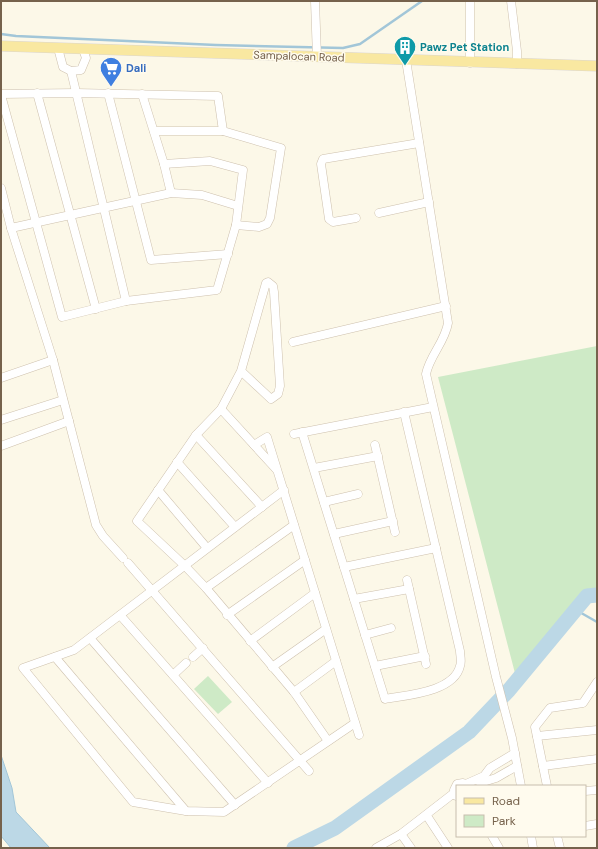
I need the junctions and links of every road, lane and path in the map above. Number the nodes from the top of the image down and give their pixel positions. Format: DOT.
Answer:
graph roads {
  1 [pos="315,1"];
  2 [pos="470,1"];
  3 [pos="511,1"];
  4 [pos="1,46"];
  5 [pos="58,48"];
  6 [pos="83,48"];
  7 [pos="316,57"];
  8 [pos="406,60"];
  9 [pos="470,63"];
  10 [pos="517,64"];
  11 [pos="597,66"];
  12 [pos="71,71"];
  13 [pos="37,93"];
  14 [pos="76,93"];
  15 [pos="108,93"];
  16 [pos="1,94"];
  17 [pos="142,94"];
  18 [pos="154,131"];
  19 [pos="222,131"];
  20 [pos="419,143"];
  21 [pos="164,164"];
  22 [pos="1,188"];
  23 [pos="171,193"];
  24 [pos="136,200"];
  25 [pos="429,202"];
  26 [pos="238,206"];
  27 [pos="104,208"];
  28 [pos="380,213"];
  29 [pos="70,215"];
  30 [pos="356,218"];
  31 [pos="36,222"];
  32 [pos="236,225"];
  33 [pos="11,228"];
  34 [pos="228,254"];
  35 [pos="126,301"];
  36 [pos="446,306"];
  37 [pos="96,309"];
  38 [pos="293,342"];
  39 [pos="53,360"];
  40 [pos="241,371"];
  41 [pos="1,378"];
  42 [pos="63,400"];
  43 [pos="433,407"];
  44 [pos="220,409"];
  45 [pos="404,412"];
  46 [pos="1,420"];
  47 [pos="69,421"];
  48 [pos="196,435"];
  49 [pos="254,445"];
  50 [pos="375,445"];
  51 [pos="1,446"];
  52 [pos="378,456"];
  53 [pos="177,462"];
  54 [pos="314,468"];
  55 [pos="278,471"];
  56 [pos="158,490"];
  57 [pos="284,490"];
  58 [pos="358,494"];
  59 [pos="324,502"];
  60 [pos="262,507"];
  61 [pos="393,521"];
  62 [pos="294,525"];
  63 [pos="235,527"];
  64 [pos="395,532"];
  65 [pos="334,534"];
  66 [pos="208,548"];
  67 [pos="436,548"];
  68 [pos="305,560"];
  69 [pos="185,566"];
  70 [pos="344,567"];
  71 [pos="407,580"];
  72 [pos="206,588"];
  73 [pos="409,589"];
  74 [pos="153,590"];
  75 [pos="315,592"];
  76 [pos="354,599"];
  77 [pos="120,615"];
  78 [pos="227,615"];
  79 [pos="391,628"];
  80 [pos="326,629"];
  81 [pos="365,635"];
  82 [pos="90,638"];
  83 [pos="250,641"];
  84 [pos="203,648"];
  85 [pos="54,657"];
  86 [pos="193,657"];
  87 [pos="336,662"];
  88 [pos="186,663"];
  89 [pos="375,666"];
  90 [pos="272,667"];
  91 [pos="173,675"];
  92 [pos="597,682"];
  93 [pos="294,692"];
  94 [pos="355,723"];
  95 [pos="597,730"];
  96 [pos="359,735"];
  97 [pos="537,736"];
  98 [pos="328,741"];
  99 [pos="515,752"];
  100 [pos="300,760"];
  101 [pos="597,760"];
  102 [pos="518,766"];
  103 [pos="543,766"];
  104 [pos="309,771"];
  105 [pos="268,783"];
  106 [pos="457,785"];
  107 [pos="467,785"];
  108 [pos="476,785"];
  109 [pos="521,785"];
  110 [pos="547,785"];
  111 [pos="597,790"];
  112 [pos="586,791"];
  113 [pos="455,795"];
  114 [pos="235,805"];
  115 [pos="186,811"];
  116 [pos="427,816"];
  117 [pos="597,824"];
  118 [pos="586,826"];
  119 [pos="401,834"];
  120 [pos="493,837"];
  121 [pos="557,837"];
  122 [pos="376,848"];
  123 [pos="411,848"];
  124 [pos="448,848"];
  125 [pos="499,848"];
  126 [pos="560,848"];
  1 -- 7 [label="street"];
  2 -- 9 [label="street"];
  3 -- 10 [label="street"];
  4 -- 5 [label="main road, Sampalocan Road"];
  5 -- 6 [label="main road, Sampalocan Road"];
  5 -- 12 [label="street"];
  6 -- 7 [label="main road, Sampalocan Road"];
  6 -- 12 [label="street"];
  7 -- 8 [label="main road, Sampalocan Road"];
  8 -- 9 [label="main road, Sampalocan Road"];
  8 -- 20 [label="street"];
  9 -- 10 [label="main road, Sampalocan Road"];
  10 -- 11 [label="main road, Sampalocan Road"];
  12 -- 14 [label="street"];
  13 -- 14 [label="street"];
  13 -- 16 [label="street"];
  13 -- 29 [label="street"];
  14 -- 15 [label="street"];
  14 -- 27 [label="street"];
  15 -- 17 [label="street"];
  15 -- 24 [label="street"];
  16 -- 31 [label="street"];
  17 -- 18 [label="street"];
  17 -- 19 [label="street"];
  18 -- 19 [label="street"];
  18 -- 21 [label="street"];
  19 -- 32 [label="street"];
  20 -- 25 [label="street"];
  20 -- 30 [label="street"];
  21 -- 23 [label="street"];
  21 -- 26 [label="street"];
  22 -- 33 [label="street"];
  23 -- 24 [label="street"];
  23 -- 26 [label="street"];
  24 -- 27 [label="street"];
  24 -- 34 [label="street"];
  25 -- 28 [label="street"];
  25 -- 36 [label="street"];
  26 -- 32 [label="street"];
  27 -- 29 [label="street"];
  27 -- 35 [label="street"];
  29 -- 31 [label="street"];
  29 -- 37 [label="street"];
  31 -- 33 [label="street"];
  31 -- 37 [label="street"];
  32 -- 34 [label="street"];
  33 -- 39 [label="street"];
  34 -- 35 [label="street"];
  35 -- 37 [label="street"];
  36 -- 38 [label="street"];
  36 -- 43 [label="street"];
  39 -- 41 [label="street"];
  39 -- 42 [label="street"];
  40 -- 40 [label="street"];
  40 -- 44 [label="street"];
  42 -- 46 [label="street"];
  42 -- 47 [label="street"];
  43 -- 45 [label="street"];
  43 -- 99 [label="street"];
  44 -- 48 [label="street"];
  44 -- 49 [label="street"];
  45 -- 54 [label="street"];
  45 -- 67 [label="street"];
  47 -- 51 [label="street"];
  47 -- 74 [label="street"];
  48 -- 53 [label="street"];
  48 -- 60 [label="street"];
  49 -- 55 [label="street"];
  49 -- 55 [label="street"];
  50 -- 52 [label="street"];
  52 -- 54 [label="street"];
  52 -- 61 [label="street"];
  53 -- 56 [label="street"];
  53 -- 63 [label="street"];
  54 -- 59 [label="street"];
  55 -- 57 [label="street"];
  56 -- 66 [label="street"];
  56 -- 69 [label="street"];
  57 -- 60 [label="street"];
  57 -- 62 [label="street"];
  58 -- 59 [label="street"];
  59 -- 65 [label="street"];
  60 -- 63 [label="street"];
  61 -- 64 [label="street"];
  61 -- 65 [label="street"];
  62 -- 68 [label="street"];
  62 -- 72 [label="street"];
  63 -- 66 [label="street"];
  65 -- 70 [label="street"];
  66 -- 69 [label="street"];
  67 -- 70 [label="street"];
  67 -- 89 [label="street"];
  68 -- 75 [label="street"];
  68 -- 78 [label="street"];
  69 -- 72 [label="street"];
  69 -- 74 [label="street"];
  70 -- 76 [label="street"];
  71 -- 73 [label="street"];
  72 -- 78 [label="street"];
  73 -- 76 [label="street"];
  73 -- 89 [label="street"];
  74 -- 77 [label="street"];
  74 -- 84 [label="street"];
  75 -- 80 [label="street"];
  75 -- 83 [label="street"];
  76 -- 81 [label="street"];
  77 -- 82 [label="street"];
  77 -- 91 [label="street"];
  78 -- 83 [label="street"];
  79 -- 81 [label="street"];
  80 -- 87 [label="street"];
  80 -- 90 [label="street"];
  81 -- 89 [label="street"];
  82 -- 85 [label="street"];
  82 -- 114 [label="street"];
  83 -- 90 [label="street"];
  84 -- 86 [label="street"];
  84 -- 100 [label="street"];
  85 -- 115 [label="street"];
  85 -- 115 [label="street"];
  87 -- 93 [label="street"];
  87 -- 94 [label="street"];
  88 -- 91 [label="street"];
  90 -- 93 [label="street"];
  91 -- 105 [label="street"];
  92 -- 97 [label="street"];
  93 -- 98 [label="street"];
  94 -- 96 [label="street"];
  94 -- 98 [label="street"];
  95 -- 97 [label="street"];
  97 -- 103 [label="street"];
  98 -- 100 [label="street"];
  99 -- 102 [label="street"];
  99 -- 107 [label="street"];
  100 -- 104 [label="street"];
  100 -- 105 [label="street"];
  101 -- 103 [label="street"];
  102 -- 108 [label="street"];
  102 -- 109 [label="street"];
  103 -- 110 [label="street"];
  105 -- 114 [label="street"];
  106 -- 107 [label="street"];
  111 -- 112 [label="street"];
  113 -- 116 [label="street"];
  114 -- 115 [label="street"];
  116 -- 119 [label="street"];
  116 -- 124 [label="street"];
  117 -- 118 [label="street"];
  119 -- 122 [label="street"];
  119 -- 123 [label="street"];
  120 -- 125 [label="street"];
  121 -- 126 [label="street"];
}
